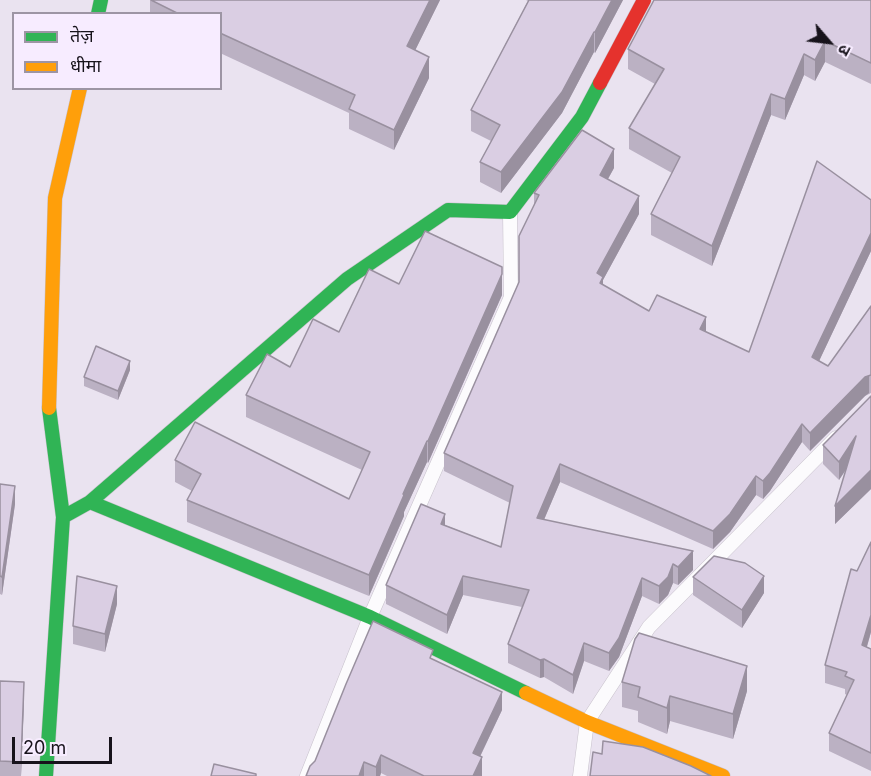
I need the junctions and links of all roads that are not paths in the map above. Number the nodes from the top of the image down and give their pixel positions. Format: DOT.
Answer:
graph roads {
  1 [pos="644,0"];
  2 [pos="80,90"];
  3 [pos="510,212"];
  4 [pos="846,427"];
  5 [pos="90,502"];
  6 [pos="63,517"];
  7 [pos="370,617"];
  8 [pos="587,722"];
  9 [pos="45,776"];
  10 [pos="307,776"];
  11 [pos="580,776"];
  12 [pos="723,776"];
  1 -- 3 [label="street"];
  2 -- 6 [label="street"];
  3 -- 5 [label="street"];
  3 -- 7 [label="lane"];
  4 -- 8 [label="lane"];
  5 -- 6 [label="street"];
  5 -- 7 [label="street"];
  6 -- 9 [label="street"];
  7 -- 8 [label="street"];
  7 -- 10 [label="lane"];
  8 -- 11 [label="lane"];
  8 -- 12 [label="street"];
}
